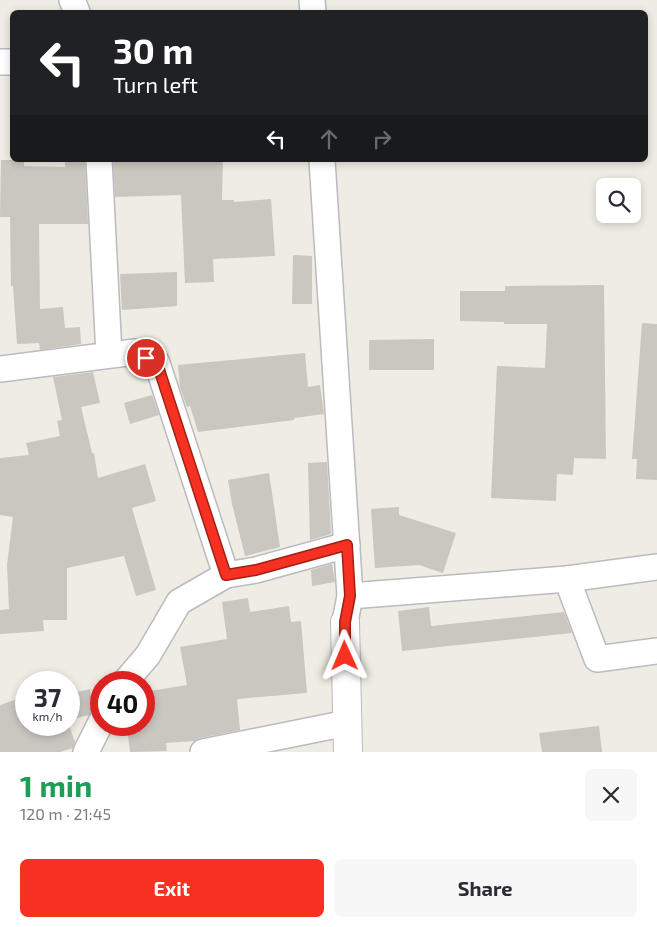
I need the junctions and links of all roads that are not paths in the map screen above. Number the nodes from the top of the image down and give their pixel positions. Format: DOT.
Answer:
graph roads {
  1 [pos="99,162"];
  2 [pos="322,162"];
  3 [pos="109,355"];
  4 [pos="0,369"];
  5 [pos="347,545"];
  6 [pos="657,567"];
  7 [pos="226,575"];
  8 [pos="567,579"];
  9 [pos="348,609"];
  10 [pos="657,651"];
  11 [pos="134,671"];
  12 [pos="347,723"];
  13 [pos="94,736"];
  14 [pos="86,752"];
  15 [pos="203,752"];
  16 [pos="348,752"];
  1 -- 3 [label="street"];
  2 -- 5 [label="street"];
  3 -- 4 [label="street"];
  3 -- 7 [label="street"];
  5 -- 7 [label="street"];
  5 -- 9 [label="street"];
  6 -- 8 [label="street"];
  7 -- 11 [label="street"];
  8 -- 9 [label="street"];
  8 -- 10 [label="street"];
  9 -- 12 [label="street"];
  12 -- 15 [label="street"];
  12 -- 16 [label="street"];
  13 -- 14 [label="street"];
}
